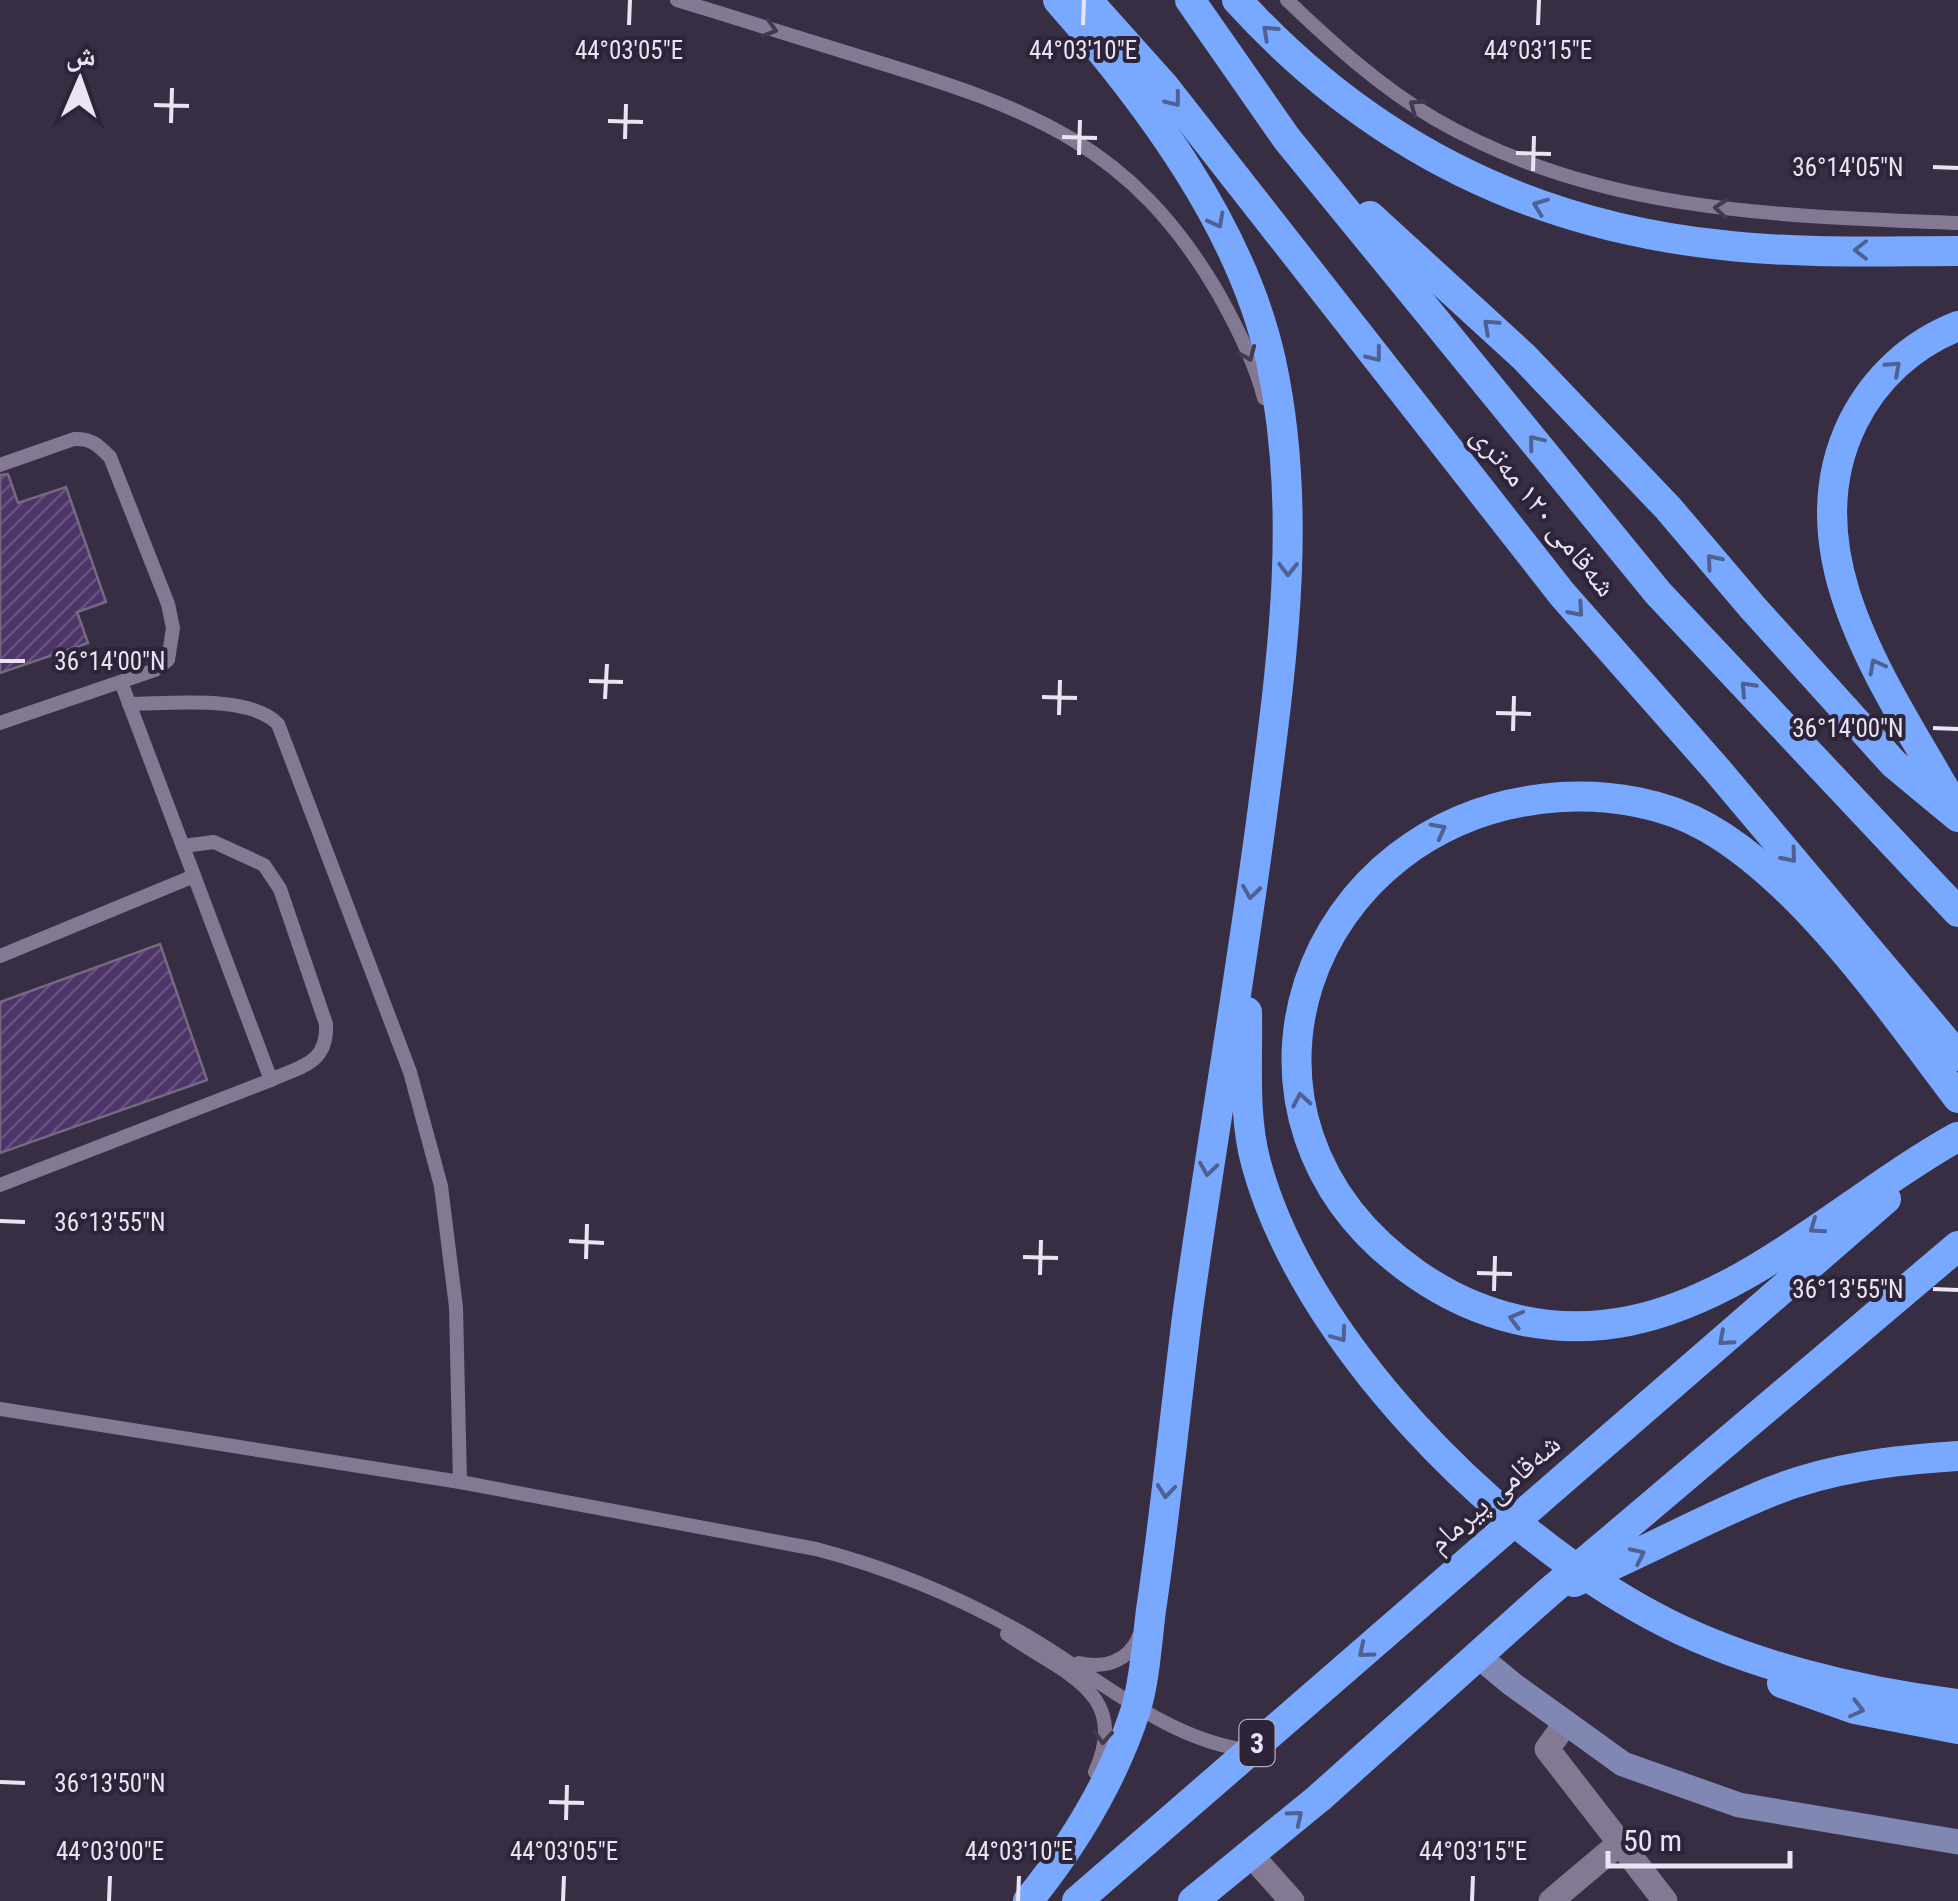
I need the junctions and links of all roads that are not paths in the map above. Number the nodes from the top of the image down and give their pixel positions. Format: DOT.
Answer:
graph roads {
  1 [pos="677,0"];
  2 [pos="1058,0"];
  3 [pos="1087,0"];
  4 [pos="1190,0"];
  5 [pos="1237,0"];
  6 [pos="1287,0"];
  7 [pos="1288,139"];
  8 [pos="1958,223"];
  9 [pos="1958,251"];
  10 [pos="1958,326"];
  11 [pos="0,465"];
  12 [pos="1289,520"];
  13 [pos="122,682"];
  14 [pos="129,704"];
  15 [pos="0,723"];
  16 [pos="1958,815"];
  17 [pos="183,846"];
  18 [pos="194,876"];
  19 [pos="1958,912"];
  20 [pos="1245,934"];
  21 [pos="0,956"];
  22 [pos="1948,1057"];
  23 [pos="270,1080"];
  24 [pos="1958,1098"];
  25 [pos="1958,1137"];
  26 [pos="0,1186"];
  27 [pos="1958,1246"];
  28 [pos="0,1409"];
  29 [pos="1958,1456"];
  30 [pos="460,1482"];
  31 [pos="1548,1593"];
  32 [pos="1153,1598"];
  33 [pos="966,1604"];
  34 [pos="1706,1640"];
  35 [pos="1477,1655"];
  36 [pos="1062,1657"];
  37 [pos="1137,1704"];
  38 [pos="1958,1704"];
  39 [pos="1566,1723"];
  40 [pos="1958,1729"];
  41 [pos="1248,1750"];
  42 [pos="1621,1842"];
  43 [pos="1958,1842"];
  44 [pos="1252,1855"];
  45 [pos="1025,1901"];
  46 [pos="1076,1901"];
  47 [pos="1193,1901"];
  48 [pos="1292,1901"];
  49 [pos="1551,1901"];
  50 [pos="1665,1901"];
  1 -- 12 [label="lane, one-way"];
  2 -- 12 [label="highway, one-way"];
  3 -- 22 [label="highway, شەقامی ١٢٠ مەتری, one-way"];
  4 -- 7 [label="highway, شەقامی ١٢٠ مەتری"];
  9 -- 5 [label="highway, one-way"];
  8 -- 6 [label="lane, one-way"];
  16 -- 7 [label="highway, one-way"];
  19 -- 7 [label="highway, شەقامی ١٢٠ مەتری, one-way"];
  16 -- 10 [label="highway, one-way"];
  11 -- 13 [label="lane"];
  12 -- 20 [label="highway, one-way"];
  13 -- 14 [label="lane"];
  13 -- 15 [label="lane"];
  14 -- 17 [label="lane"];
  14 -- 30 [label="lane"];
  17 -- 18 [label="lane"];
  17 -- 23 [label="lane"];
  18 -- 21 [label="lane"];
  18 -- 23 [label="lane"];
  20 -- 32 [label="highway, one-way"];
  20 -- 34 [label="highway, one-way"];
  22 -- 24 [label="highway"];
  25 -- 22 [label="highway, one-way"];
  23 -- 26 [label="lane"];
  25 -- 41 [label="highway, شەقامی پیرمام / 3, one-way"];
  27 -- 31 [label="highway"];
  28 -- 30 [label="lane"];
  31 -- 29 [label="highway, one-way"];
  30 -- 33 [label="lane"];
  31 -- 35 [label="highway"];
  32 -- 36 [label="lane"];
  32 -- 37 [label="highway"];
  33 -- 36 [label="lane"];
  33 -- 45 [label="lane, one-way"];
  34 -- 38 [label="highway"];
  34 -- 40 [label="highway, one-way"];
  35 -- 39 [label="street"];
  44 -- 35 [label="highway, one-way"];
  36 -- 37 [label="lane"];
  37 -- 41 [label="lane"];
  37 -- 45 [label="highway"];
  39 -- 42 [label="street"];
  39 -- 43 [label="street"];
  41 -- 46 [label="highway, شەقامی پیرمام / 3"];
  42 -- 49 [label="street"];
  42 -- 50 [label="street"];
  44 -- 47 [label="highway"];
  44 -- 48 [label="street"];
}
